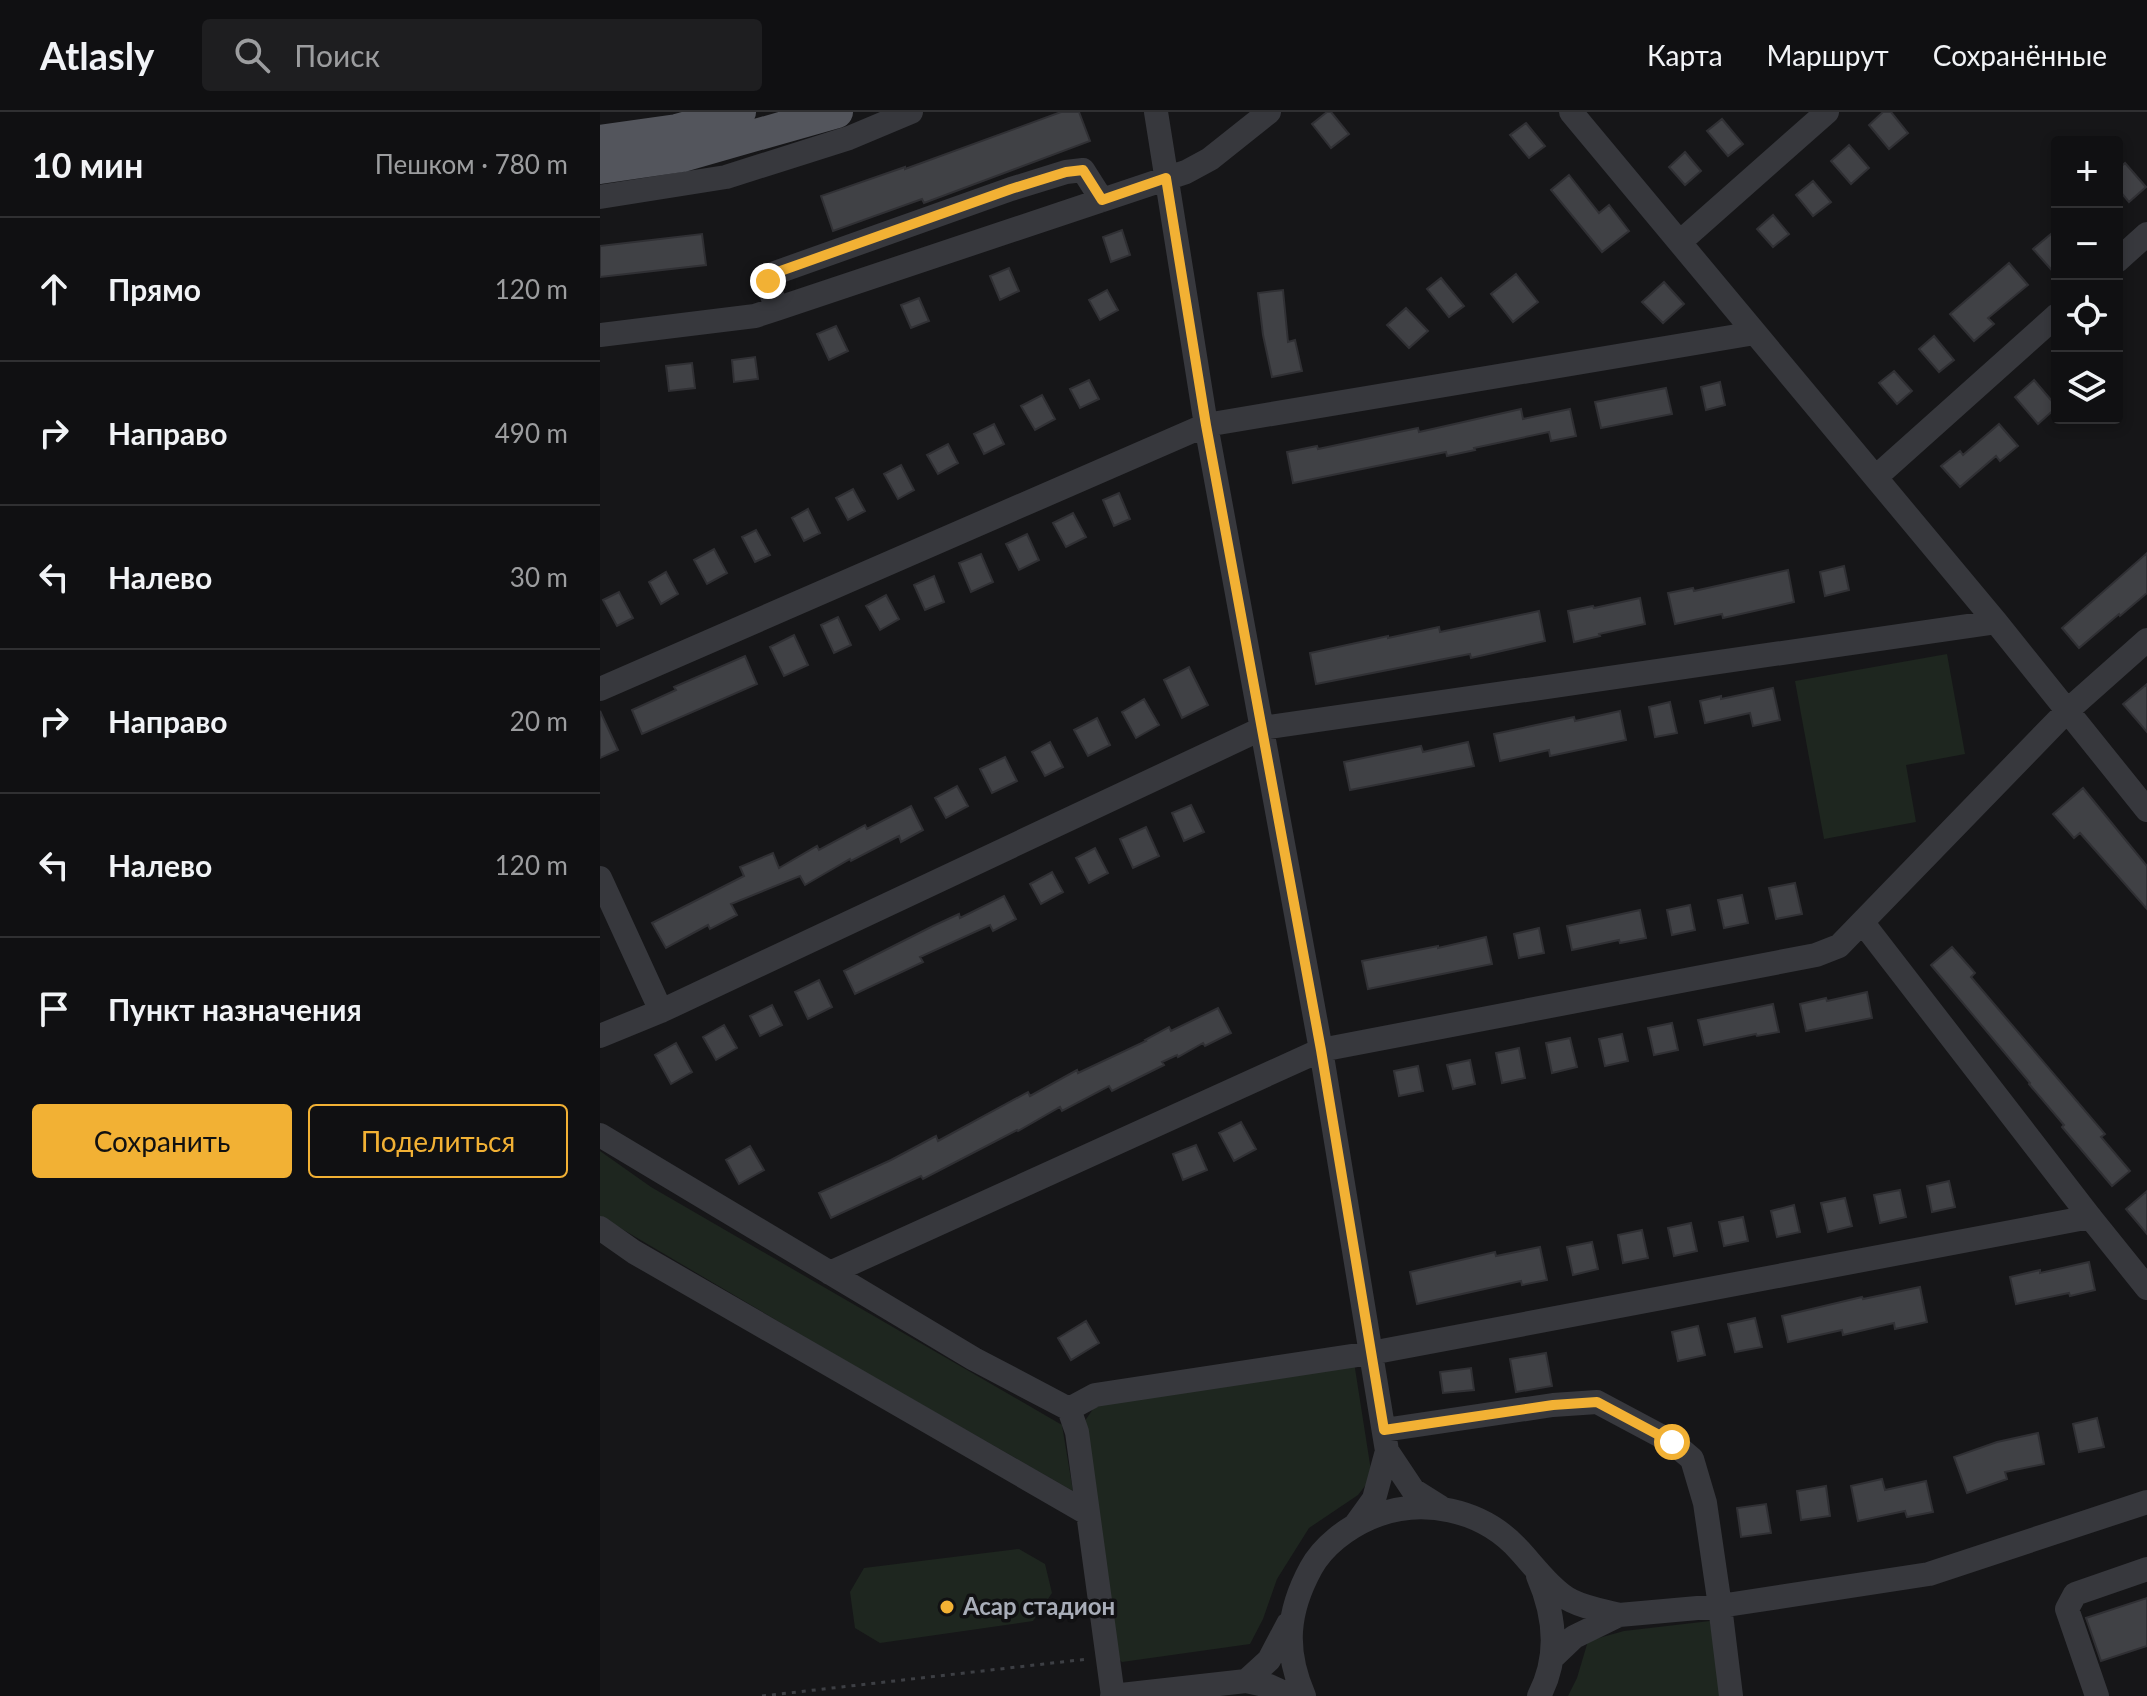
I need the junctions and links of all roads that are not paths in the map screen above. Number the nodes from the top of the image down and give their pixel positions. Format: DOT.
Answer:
graph roads {
  1 [pos="740,112"];
  2 [pos="837,112"];
  3 [pos="911,112"];
  4 [pos="1156,112"];
  5 [pos="1269,112"];
  6 [pos="1571,112"];
  7 [pos="1827,112"];
  8 [pos="600,141"];
  9 [pos="600,168"];
  10 [pos="681,171"];
  11 [pos="1166,178"];
  12 [pos="600,197"];
  13 [pos="1102,200"];
  14 [pos="2147,234"];
  15 [pos="1680,242"];
  16 [pos="2123,256"];
  17 [pos="776,309"];
  18 [pos="2051,320"];
  19 [pos="1755,333"];
  20 [pos="600,335"];
  21 [pos="1206,425"];
  22 [pos="1876,477"];
  23 [pos="1996,622"];
  24 [pos="2147,640"];
  25 [pos="600,689"];
  26 [pos="2067,711"];
  27 [pos="1263,728"];
  28 [pos="2147,810"];
  29 [pos="600,878"];
  30 [pos="1863,923"];
  31 [pos="661,1011"];
  32 [pos="600,1036"];
  33 [pos="1321,1050"];
  34 [pos="600,1135"];
  35 [pos="2090,1217"];
  36 [pos="600,1228"];
  37 [pos="830,1273"];
  38 [pos="2147,1288"];
  39 [pos="1371,1353"];
  40 [pos="1069,1409"];
  41 [pos="1386,1441"];
  42 [pos="2147,1502"];
  43 [pos="1442,1508"];
  44 [pos="1087,1513"];
  45 [pos="1356,1524"];
  46 [pos="2147,1569"];
  47 [pos="1535,1570"];
  48 [pos="1720,1606"];
  49 [pos="1619,1615"];
  50 [pos="1291,1618"];
  51 [pos="1552,1658"];
  52 [pos="1246,1681"];
  53 [pos="1112,1696"];
  54 [pos="1291,1696"];
  55 [pos="1304,1696"];
  56 [pos="1539,1696"];
  57 [pos="1731,1696"];
  58 [pos="2097,1696"];
  1 -- 8 [label="main road"];
  2 -- 10 [label="main road"];
  3 -- 10 [label="street"];
  4 -- 11 [label="street"];
  5 -- 11 [label="street"];
  6 -- 15 [label="street"];
  7 -- 15 [label="street"];
  9 -- 10 [label="main road"];
  10 -- 12 [label="street"];
  11 -- 13 [label="street"];
  11 -- 21 [label="street"];
  13 -- 17 [label="street"];
  13 -- 17 [label="street"];
  14 -- 16 [label="street"];
  15 -- 19 [label="street"];
  17 -- 20 [label="street"];
  18 -- 22 [label="street"];
  19 -- 21 [label="street"];
  19 -- 22 [label="street"];
  21 -- 25 [label="street"];
  21 -- 27 [label="street"];
  22 -- 23 [label="street"];
  23 -- 26 [label="street"];
  23 -- 27 [label="street"];
  24 -- 26 [label="street"];
  26 -- 28 [label="street"];
  26 -- 30 [label="street"];
  27 -- 31 [label="street"];
  27 -- 33 [label="street"];
  29 -- 31 [label="street"];
  30 -- 33 [label="street"];
  30 -- 35 [label="street"];
  31 -- 32 [label="street"];
  33 -- 37 [label="street"];
  33 -- 39 [label="street"];
  34 -- 37 [label="street"];
  35 -- 38 [label="street"];
  35 -- 39 [label="street"];
  36 -- 44 [label="street"];
  37 -- 40 [label="street"];
  39 -- 40 [label="street"];
  39 -- 41 [label="street"];
  40 -- 44 [label="street"];
  41 -- 43 [label="street"];
  41 -- 45 [label="street"];
  41 -- 48 [label="street"];
  42 -- 48 [label="street"];
  43 -- 45 [label="street"];
  43 -- 47 [label="street"];
  44 -- 53 [label="street"];
  45 -- 50 [label="street"];
  46 -- 58 [label="street"];
  47 -- 49 [label="street"];
  47 -- 51 [label="street"];
  48 -- 49 [label="street"];
  48 -- 57 [label="street"];
  49 -- 51 [label="street"];
  50 -- 52 [label="street"];
  50 -- 55 [label="street"];
  51 -- 56 [label="street"];
  52 -- 53 [label="street"];
  52 -- 54 [label="street"];
}
